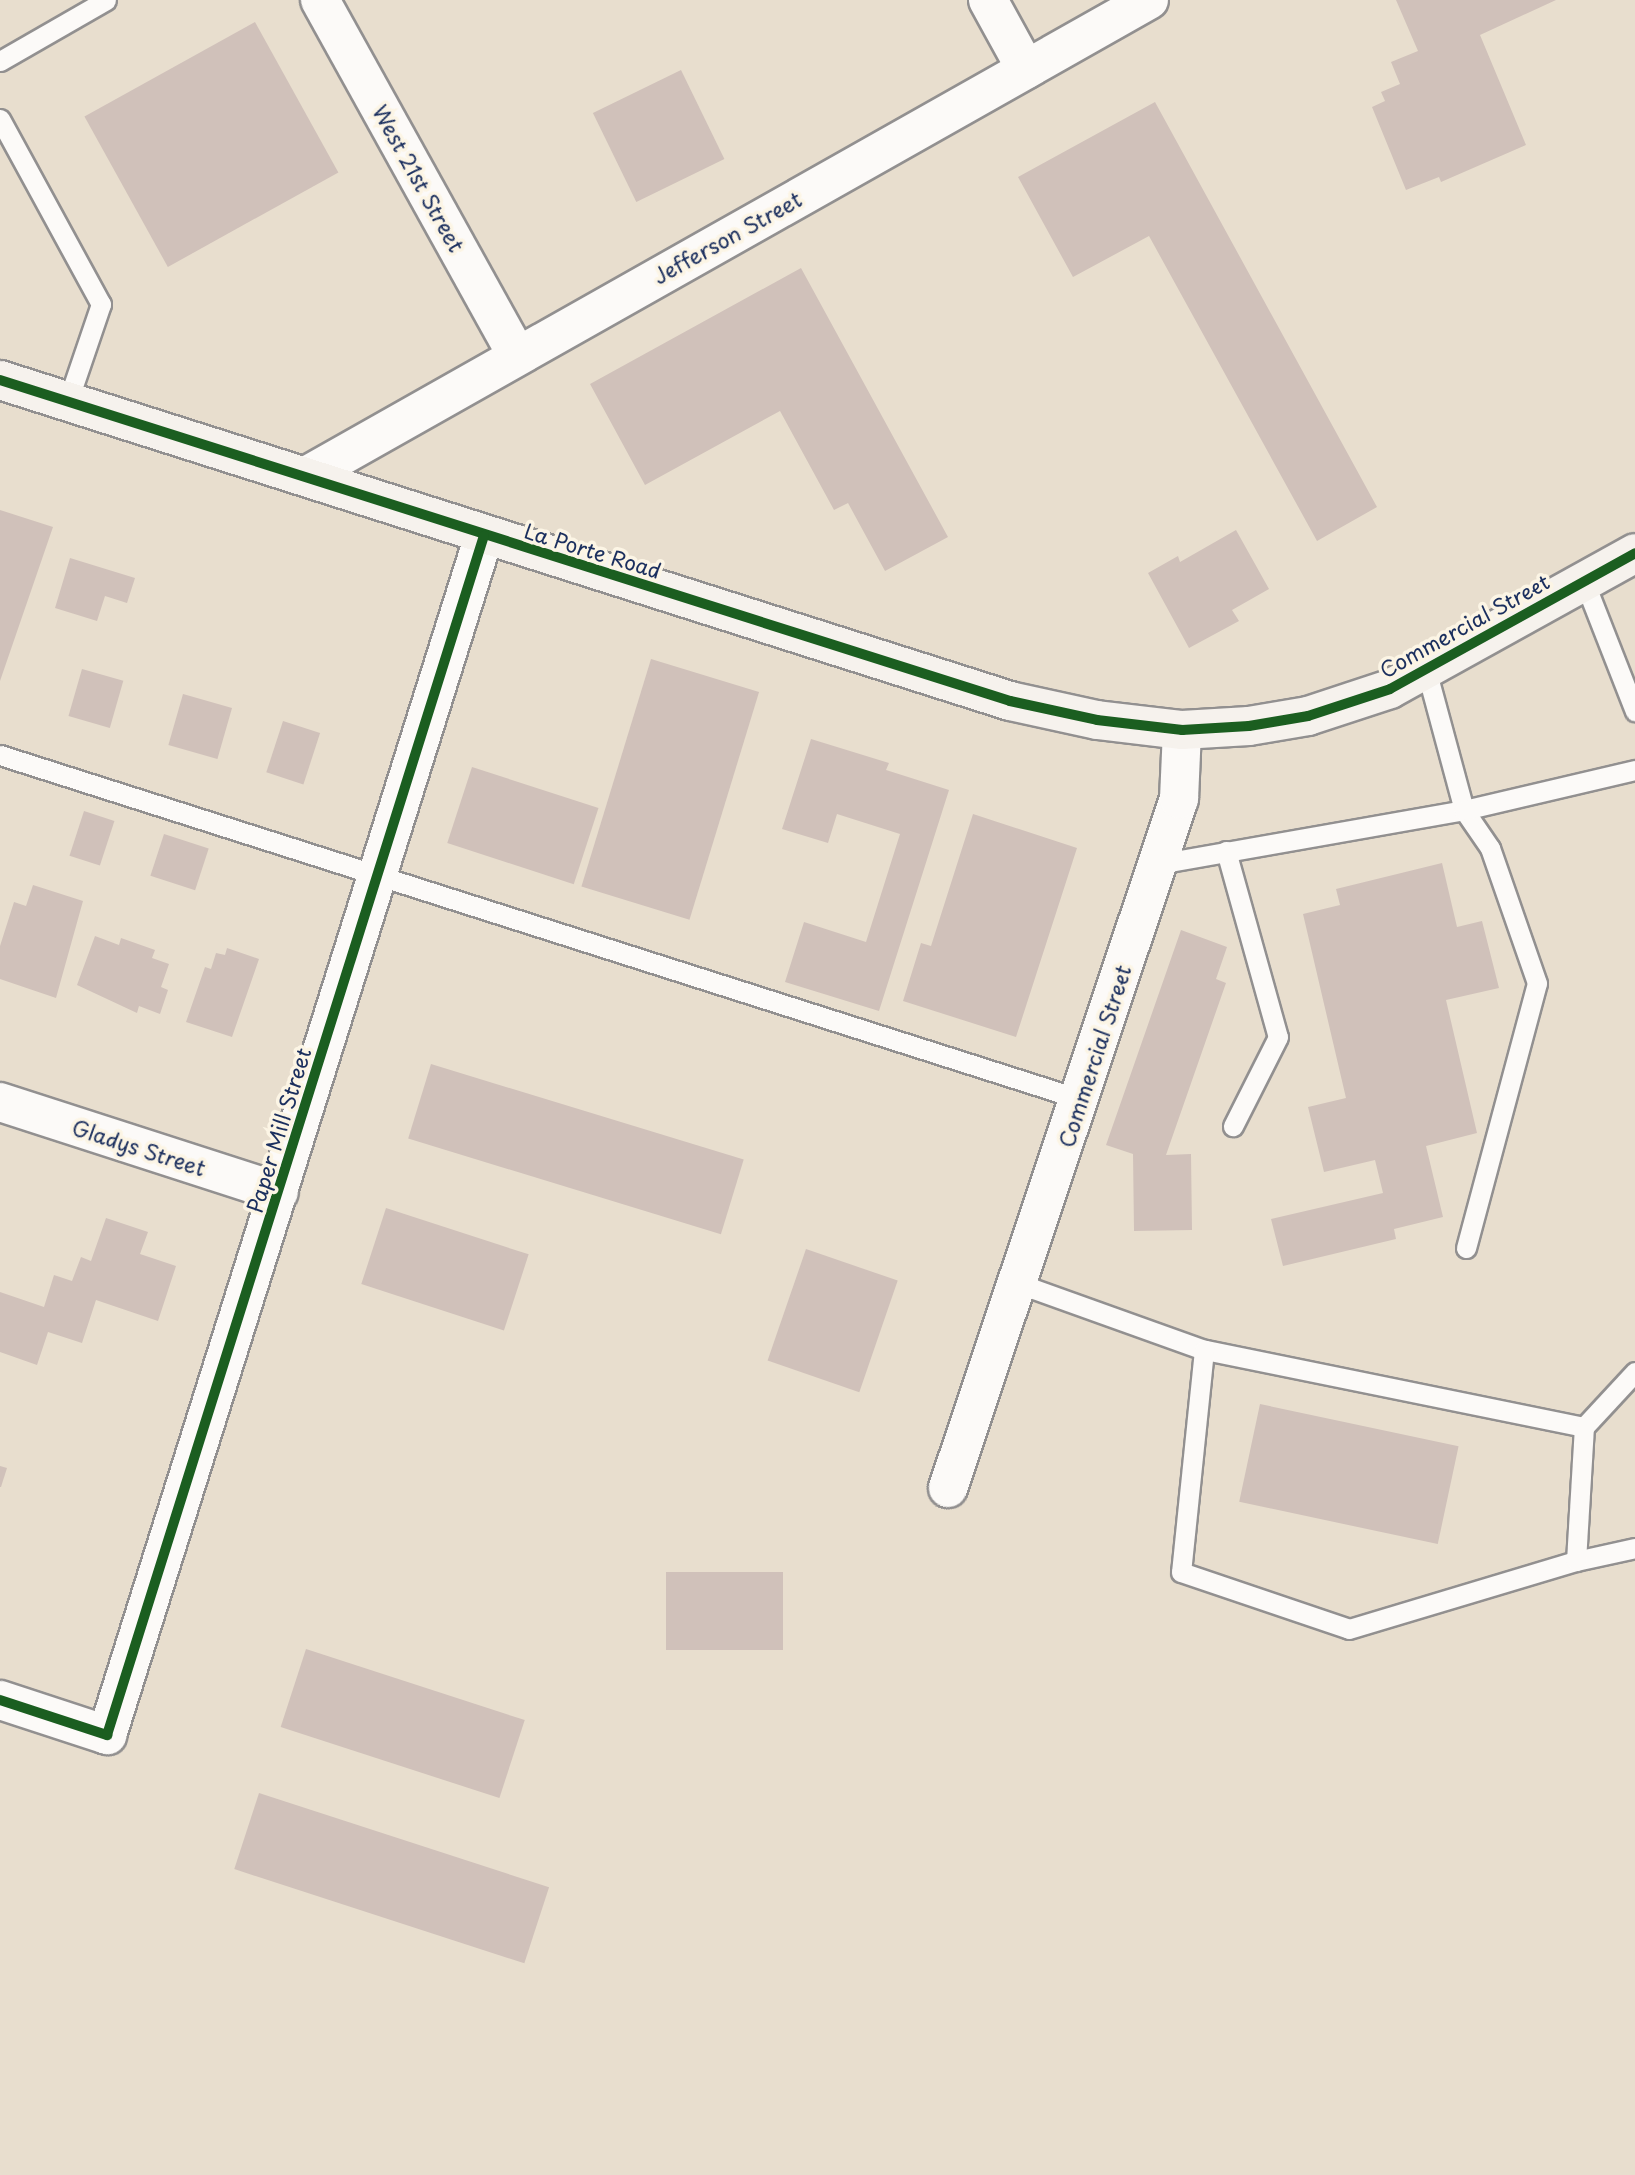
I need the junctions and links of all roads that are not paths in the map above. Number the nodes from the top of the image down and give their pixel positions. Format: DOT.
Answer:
graph roads {
  1 [pos="106,0"];
  2 [pos="320,0"];
  3 [pos="988,0"];
  4 [pos="1149,0"];
  5 [pos="0,61"];
  6 [pos="1026,69"];
  7 [pos="0,119"];
  8 [pos="517,355"];
  9 [pos="0,380"];
  10 [pos="68,401"];
  11 [pos="306,476"];
  12 [pos="484,536"];
  13 [pos="1635,553"];
  14 [pos="1584,581"];
  15 [pos="1426,669"];
  16 [pos="1635,711"];
  17 [pos="1182,730"];
  18 [pos="0,755"];
  19 [pos="1635,770"];
  20 [pos="1464,810"];
  21 [pos="1226,851"];
  22 [pos="1158,864"];
  23 [pos="377,878"];
  24 [pos="1080,1099"];
  25 [pos="0,1102"];
  26 [pos="1233,1126"];
  27 [pos="279,1192"];
  28 [pos="1466,1248"];
  29 [pos="1017,1283"];
  30 [pos="1204,1350"];
  31 [pos="1635,1372"];
  32 [pos="1584,1427"];
  33 [pos="948,1489"];
  34 [pos="1635,1548"];
  35 [pos="1576,1561"];
  36 [pos="0,1700"];
  1 -- 5 [label="lane"];
  2 -- 8 [label="street, West 21st Street"];
  3 -- 6 [label="street"];
  4 -- 6 [label="street, Jefferson Street"];
  6 -- 8 [label="street, Jefferson Street"];
  7 -- 10 [label="lane"];
  8 -- 11 [label="street, Jefferson Street"];
  9 -- 10 [label="street, La Porte Road"];
  10 -- 11 [label="street, La Porte Road"];
  11 -- 12 [label="street, La Porte Road"];
  12 -- 17 [label="street, La Porte Road"];
  12 -- 23 [label="street, Paper Mill Street"];
  13 -- 14 [label="street, Commercial Street"];
  14 -- 15 [label="street, Commercial Street"];
  14 -- 16 [label="lane"];
  15 -- 17 [label="street, Commercial Street"];
  15 -- 20 [label="lane"];
  17 -- 22 [label="street, Commercial Street"];
  18 -- 23 [label="lane"];
  19 -- 20 [label="lane"];
  20 -- 21 [label="lane"];
  20 -- 28 [label="lane"];
  21 -- 22 [label="lane"];
  21 -- 26 [label="lane"];
  22 -- 24 [label="street, Commercial Street"];
  23 -- 24 [label="lane"];
  23 -- 27 [label="street, Paper Mill Street"];
  24 -- 29 [label="street, Commercial Street"];
  25 -- 27 [label="street, Gladys Street"];
  27 -- 36 [label="street, Paper Mill Street"];
  29 -- 30 [label="lane"];
  29 -- 33 [label="street, Commercial Street"];
  30 -- 32 [label="lane"];
  30 -- 35 [label="lane"];
  31 -- 32 [label="lane"];
  32 -- 35 [label="lane"];
  34 -- 35 [label="lane"];
}
